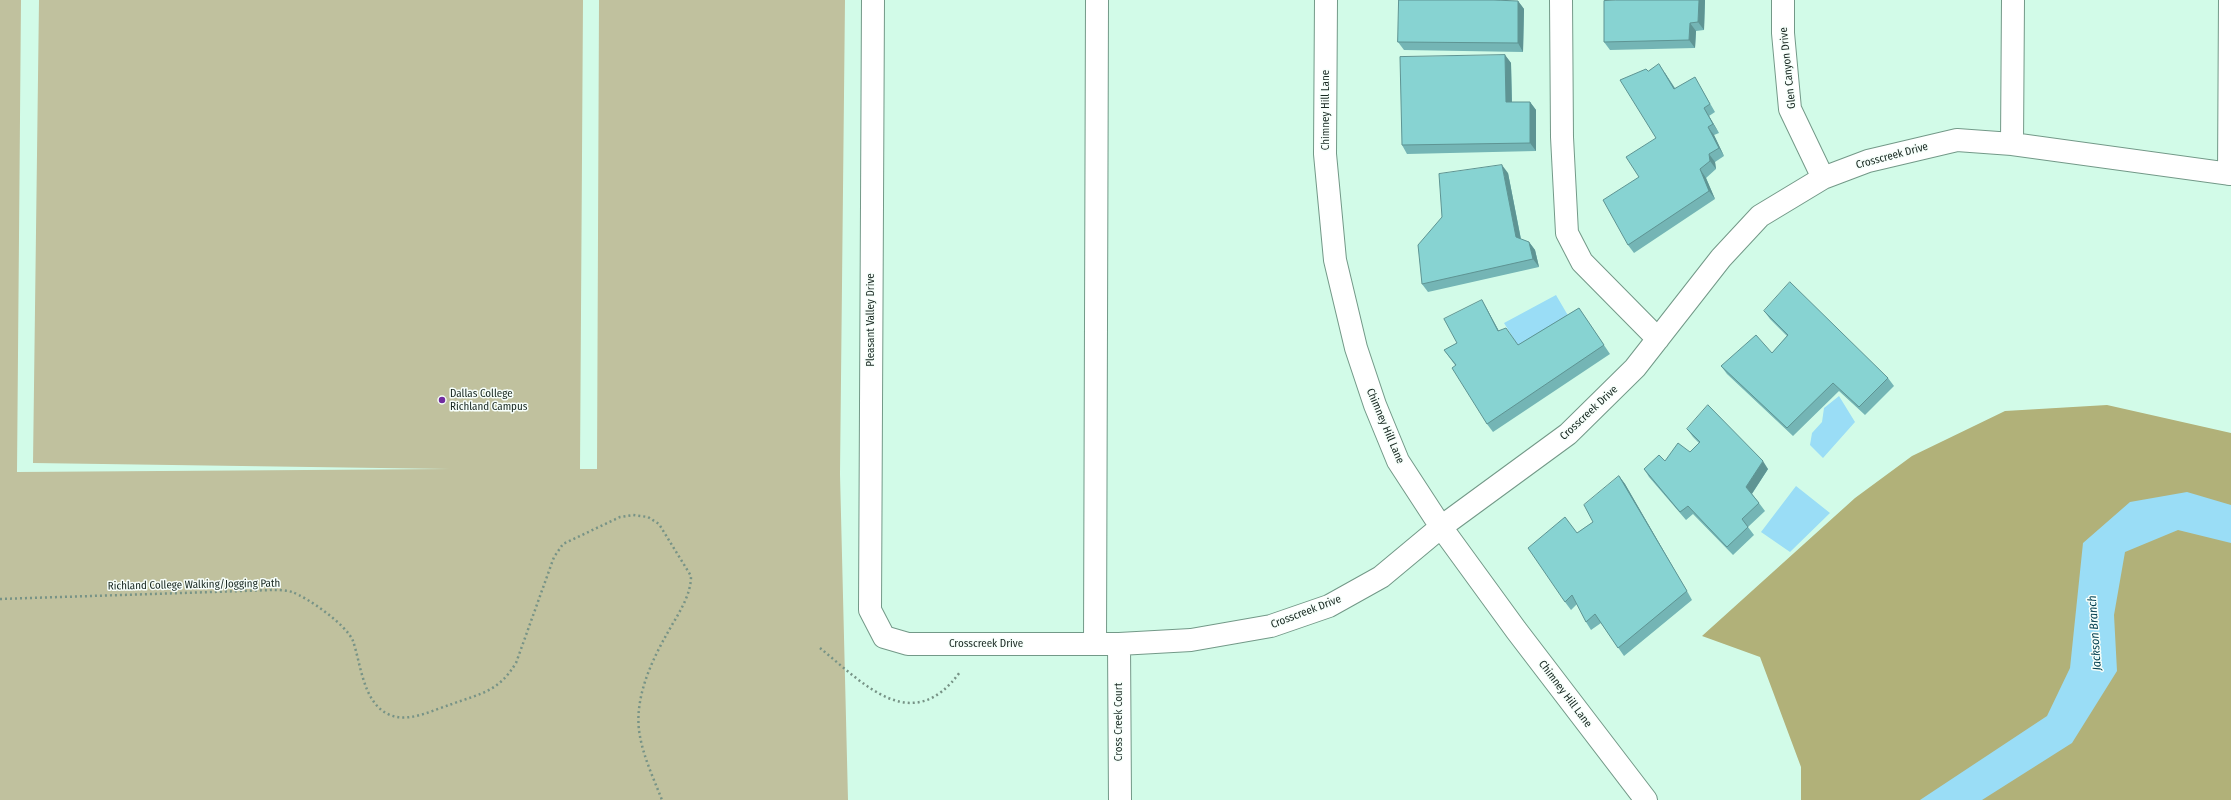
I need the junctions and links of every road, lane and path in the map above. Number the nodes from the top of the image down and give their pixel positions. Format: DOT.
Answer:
graph roads {
  1 [pos="873,0"];
  2 [pos="1098,0"];
  3 [pos="1326,0"];
  4 [pos="1561,0"];
  5 [pos="1783,0"];
  6 [pos="2013,0"];
  7 [pos="2230,0"];
  8 [pos="2012,144"];
  9 [pos="2230,174"];
  10 [pos="1823,178"];
  11 [pos="1658,340"];
  12 [pos="1441,527"];
  13 [pos="0,599"];
  14 [pos="884,637"];
  15 [pos="1095,644"];
  16 [pos="1119,644"];
  17 [pos="820,648"];
  18 [pos="963,668"];
  19 [pos="662,800"];
  20 [pos="1120,800"];
  21 [pos="1646,800"];
  1 -- 14 [label="street, Pleasant Valley Drive"];
  2 -- 15 [label="street"];
  3 -- 12 [label="street, Chimney Hill Lane"];
  4 -- 11 [label="street"];
  5 -- 10 [label="street, Glen Canyon Drive"];
  6 -- 8 [label="street"];
  7 -- 9 [label="street"];
  8 -- 9 [label="street, Crosscreek Drive"];
  8 -- 10 [label="street, Crosscreek Drive"];
  10 -- 11 [label="street, Crosscreek Drive"];
  11 -- 12 [label="street, Crosscreek Drive"];
  12 -- 16 [label="street, Crosscreek Drive"];
  12 -- 21 [label="street, Chimney Hill Lane"];
  13 -- 19 [label="path, Richland College Walking/Jogging Path"];
  14 -- 15 [label="street, Crosscreek Drive"];
  15 -- 16 [label="street, Crosscreek Drive"];
  16 -- 20 [label="street, Cross Creek Court"];
  17 -- 18 [label="path"];
}
